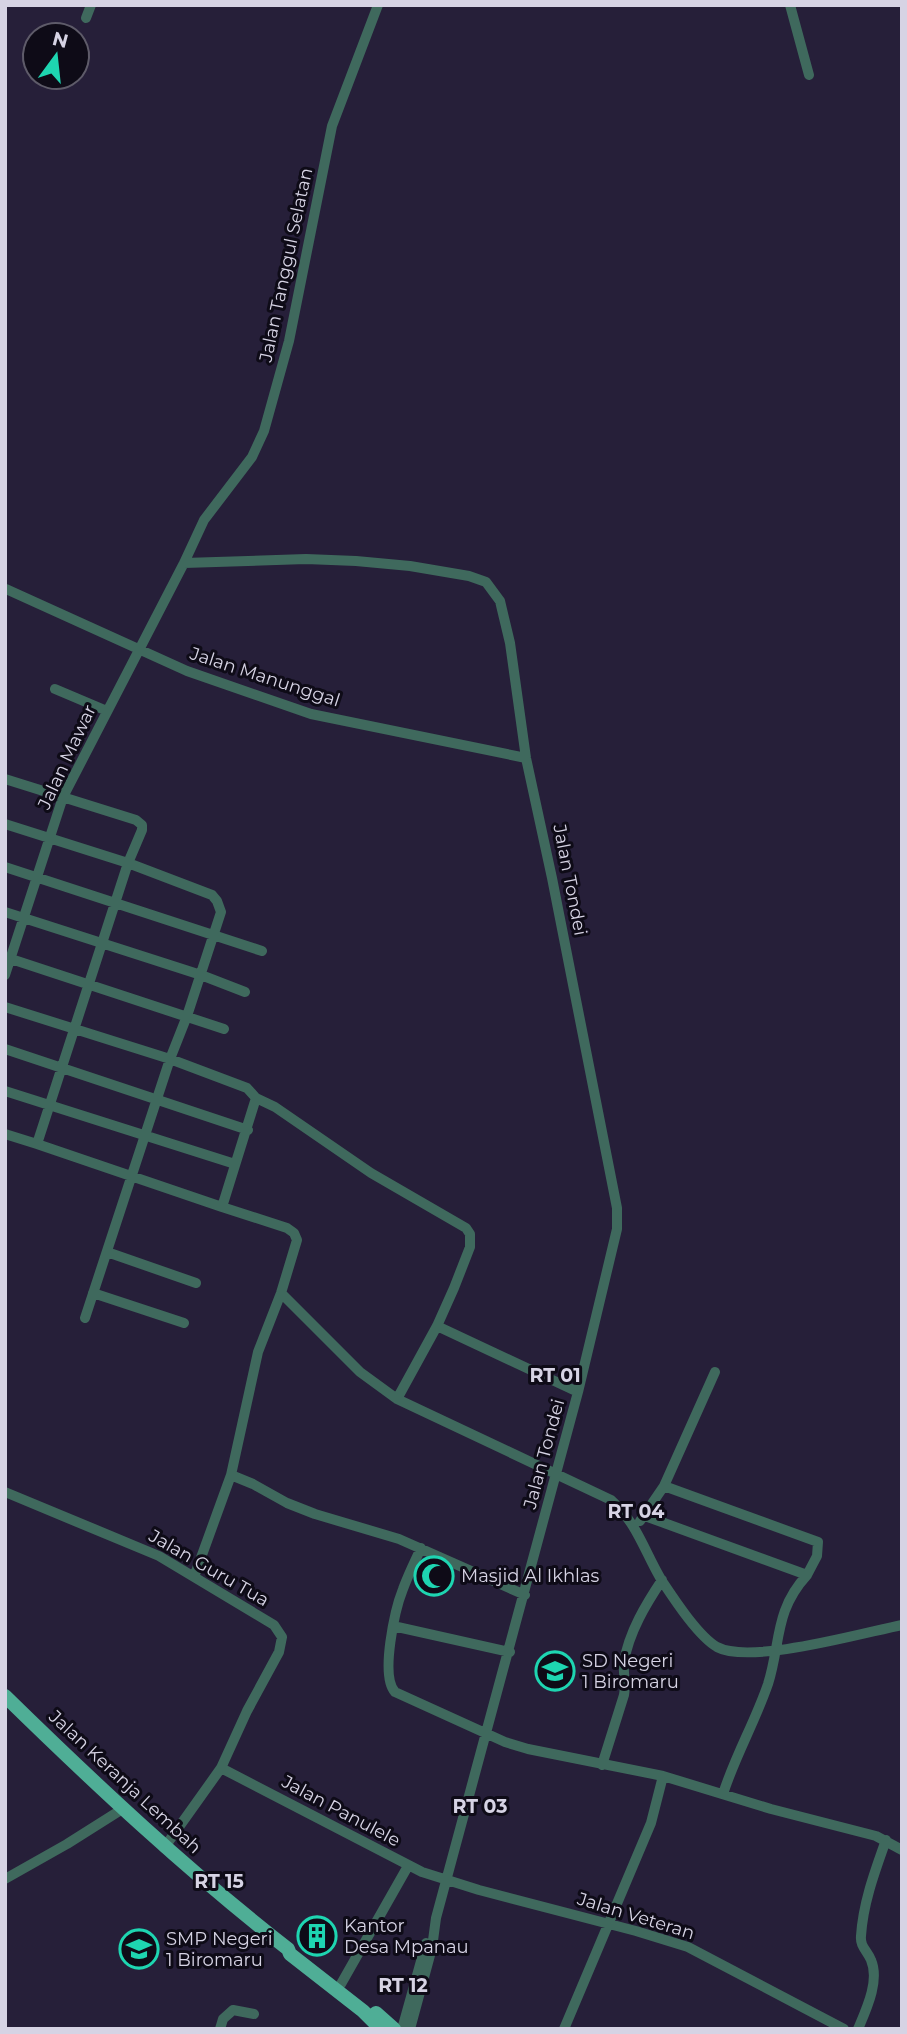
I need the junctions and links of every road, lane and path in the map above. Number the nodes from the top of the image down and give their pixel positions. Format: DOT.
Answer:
graph roads {
  1 [pos="91,5"];
  2 [pos="378,5"];
  3 [pos="790,5"];
  4 [pos="86,18"];
  5 [pos="809,75"];
  6 [pos="184,563"];
  7 [pos="6,590"];
  8 [pos="139,648"];
  9 [pos="55,689"];
  10 [pos="107,711"];
  11 [pos="526,758"];
  12 [pos="5,779"];
  13 [pos="63,797"];
  14 [pos="5,824"];
  15 [pos="50,838"];
  16 [pos="128,863"];
  17 [pos="5,867"];
  18 [pos="38,877"];
  19 [pos="116,903"];
  20 [pos="5,912"];
  21 [pos="24,918"];
  22 [pos="215,936"];
  23 [pos="102,943"];
  24 [pos="262,951"];
  25 [pos="8,958"];
  26 [pos="5,975"];
  27 [pos="201,975"];
  28 [pos="89,984"];
  29 [pos="245,992"];
  30 [pos="5,1007"];
  31 [pos="187,1016"];
  32 [pos="75,1029"];
  33 [pos="223,1029"];
  34 [pos="5,1049"];
  35 [pos="170,1059"];
  36 [pos="62,1067"];
  37 [pos="5,1091"];
  38 [pos="256,1098"];
  39 [pos="157,1101"];
  40 [pos="48,1104"];
  41 [pos="248,1130"];
  42 [pos="5,1134"];
  43 [pos="145,1136"];
  44 [pos="37,1144"];
  45 [pos="236,1164"];
  46 [pos="131,1176"];
  47 [pos="222,1206"];
  48 [pos="107,1252"];
  49 [pos="196,1283"];
  50 [pos="93,1293"];
  51 [pos="281,1293"];
  52 [pos="85,1318"];
  53 [pos="184,1323"];
  54 [pos="437,1326"];
  55 [pos="715,1373"];
  56 [pos="578,1392"];
  57 [pos="397,1399"];
  58 [pos="556,1474"];
  59 [pos="231,1475"];
  60 [pos="664,1486"];
  61 [pos="5,1492"];
  62 [pos="645,1516"];
  63 [pos="635,1525"];
  64 [pos="421,1548"];
  65 [pos="807,1575"];
  66 [pos="194,1577"];
  67 [pos="662,1580"];
  68 [pos="525,1595"];
  69 [pos="902,1625"];
  70 [pos="393,1626"];
  71 [pos="774,1649"];
  72 [pos="510,1652"];
  73 [pos="5,1696"];
  74 [pos="488,1734"];
  75 [pos="602,1765"];
  76 [pos="221,1768"];
  77 [pos="663,1776"];
  78 [pos="723,1794"];
  79 [pos="124,1808"];
  80 [pos="886,1840"];
  81 [pos="901,1847"];
  82 [pos="164,1848"];
  83 [pos="408,1866"];
  84 [pos="5,1879"];
  85 [pos="446,1881"];
  86 [pos="436,1918"];
  87 [pos="609,1924"];
  88 [pos="288,1949"];
  89 [pos="341,1984"];
  90 [pos="254,2014"];
  91 [pos="220,2029"];
  92 [pos="381,2029"];
  93 [pos="394,2029"];
  94 [pos="402,2029"];
  95 [pos="410,2029"];
  96 [pos="564,2029"];
  97 [pos="844,2029"];
  98 [pos="858,2029"];
  1 -- 4 [label="street"];
  2 -- 6 [label="street, Jalan Tanggul Selatan"];
  3 -- 5 [label="street"];
  6 -- 8 [label="street, Jalan Mawar"];
  6 -- 11 [label="street, Jalan Tondei"];
  7 -- 8 [label="street, Jalan Manunggal"];
  8 -- 10 [label="street, Jalan Mawar"];
  8 -- 11 [label="street, Jalan Manunggal"];
  9 -- 10 [label="street"];
  10 -- 13 [label="street, Jalan Mawar"];
  11 -- 56 [label="street, Jalan Tondei"];
  12 -- 13 [label="street"];
  13 -- 15 [label="street, Jalan Mawar"];
  13 -- 16 [label="street"];
  14 -- 15 [label="street"];
  15 -- 16 [label="street"];
  15 -- 18 [label="street, Jalan Mawar"];
  16 -- 19 [label="street"];
  16 -- 22 [label="street"];
  17 -- 18 [label="street"];
  18 -- 19 [label="street"];
  18 -- 21 [label="street, Jalan Mawar"];
  19 -- 22 [label="street"];
  19 -- 23 [label="street"];
  20 -- 21 [label="street"];
  21 -- 23 [label="street"];
  21 -- 25 [label="street, Jalan Mawar"];
  22 -- 24 [label="street"];
  22 -- 27 [label="street"];
  23 -- 27 [label="street"];
  23 -- 28 [label="street"];
  25 -- 26 [label="street, Jalan Mawar"];
  25 -- 28 [label="street"];
  27 -- 29 [label="street"];
  27 -- 31 [label="street"];
  28 -- 31 [label="street"];
  28 -- 32 [label="street"];
  30 -- 32 [label="street"];
  31 -- 33 [label="street"];
  31 -- 35 [label="street"];
  32 -- 35 [label="street"];
  32 -- 36 [label="street"];
  34 -- 36 [label="street"];
  35 -- 38 [label="street"];
  35 -- 39 [label="street"];
  36 -- 39 [label="street"];
  36 -- 40 [label="street"];
  37 -- 40 [label="street"];
  38 -- 41 [label="street"];
  38 -- 54 [label="street"];
  39 -- 41 [label="street"];
  39 -- 43 [label="street"];
  40 -- 43 [label="street"];
  40 -- 44 [label="street"];
  41 -- 45 [label="street"];
  42 -- 44 [label="street"];
  43 -- 45 [label="street"];
  43 -- 46 [label="street"];
  44 -- 46 [label="street"];
  45 -- 47 [label="street"];
  46 -- 47 [label="street"];
  46 -- 48 [label="street"];
  47 -- 51 [label="street"];
  48 -- 49 [label="street"];
  48 -- 50 [label="street"];
  50 -- 52 [label="street"];
  50 -- 53 [label="street"];
  51 -- 57 [label="street"];
  51 -- 59 [label="street"];
  54 -- 56 [label="street"];
  54 -- 57 [label="street"];
  55 -- 60 [label="street"];
  56 -- 58 [label="street, Jalan Tondei"];
  57 -- 58 [label="street"];
  58 -- 63 [label="street"];
  58 -- 68 [label="street, Jalan Tondei"];
  59 -- 64 [label="street"];
  59 -- 66 [label="street"];
  60 -- 62 [label="street"];
  60 -- 65 [label="street"];
  61 -- 66 [label="street, Jalan Guru Tua"];
  62 -- 63 [label="street"];
  62 -- 65 [label="street"];
  63 -- 67 [label="street"];
  64 -- 68 [label="street"];
  64 -- 70 [label="street"];
  65 -- 71 [label="street"];
  66 -- 76 [label="street, Jalan Guru Tua"];
  67 -- 71 [label="street"];
  67 -- 75 [label="street"];
  68 -- 72 [label="street, Jalan Tondei"];
  69 -- 71 [label="street"];
  70 -- 72 [label="street"];
  70 -- 74 [label="street"];
  71 -- 78 [label="street"];
  72 -- 74 [label="street, Jalan Tondei"];
  73 -- 79 [label="main road, Jalan Keranja Lembah"];
  74 -- 75 [label="street"];
  74 -- 85 [label="street, Jalan Tondei"];
  75 -- 77 [label="street"];
  76 -- 82 [label="street, Jalan Guru Tua"];
  76 -- 83 [label="street, Jalan Panulele"];
  77 -- 78 [label="street"];
  77 -- 87 [label="street"];
  78 -- 80 [label="street"];
  79 -- 82 [label="main road, Jalan Keranja Lembah"];
  79 -- 84 [label="street"];
  80 -- 81 [label="street"];
  80 -- 98 [label="street"];
  82 -- 88 [label="main road, Jalan Keranja Lembah"];
  83 -- 85 [label="street, Jalan Panulele"];
  83 -- 89 [label="street"];
  85 -- 86 [label="street, Jalan Tondei"];
  85 -- 87 [label="street, Jalan Veteran"];
  86 -- 94 [label="street"];
  86 -- 95 [label="street, Jalan Tondei"];
  87 -- 96 [label="street"];
  87 -- 97 [label="street, Jalan Veteran"];
  88 -- 89 [label="main road"];
  88 -- 92 [label="main road, Jalan Keranja Lembah"];
  89 -- 93 [label="main road"];
  90 -- 91 [label="street"];
}
